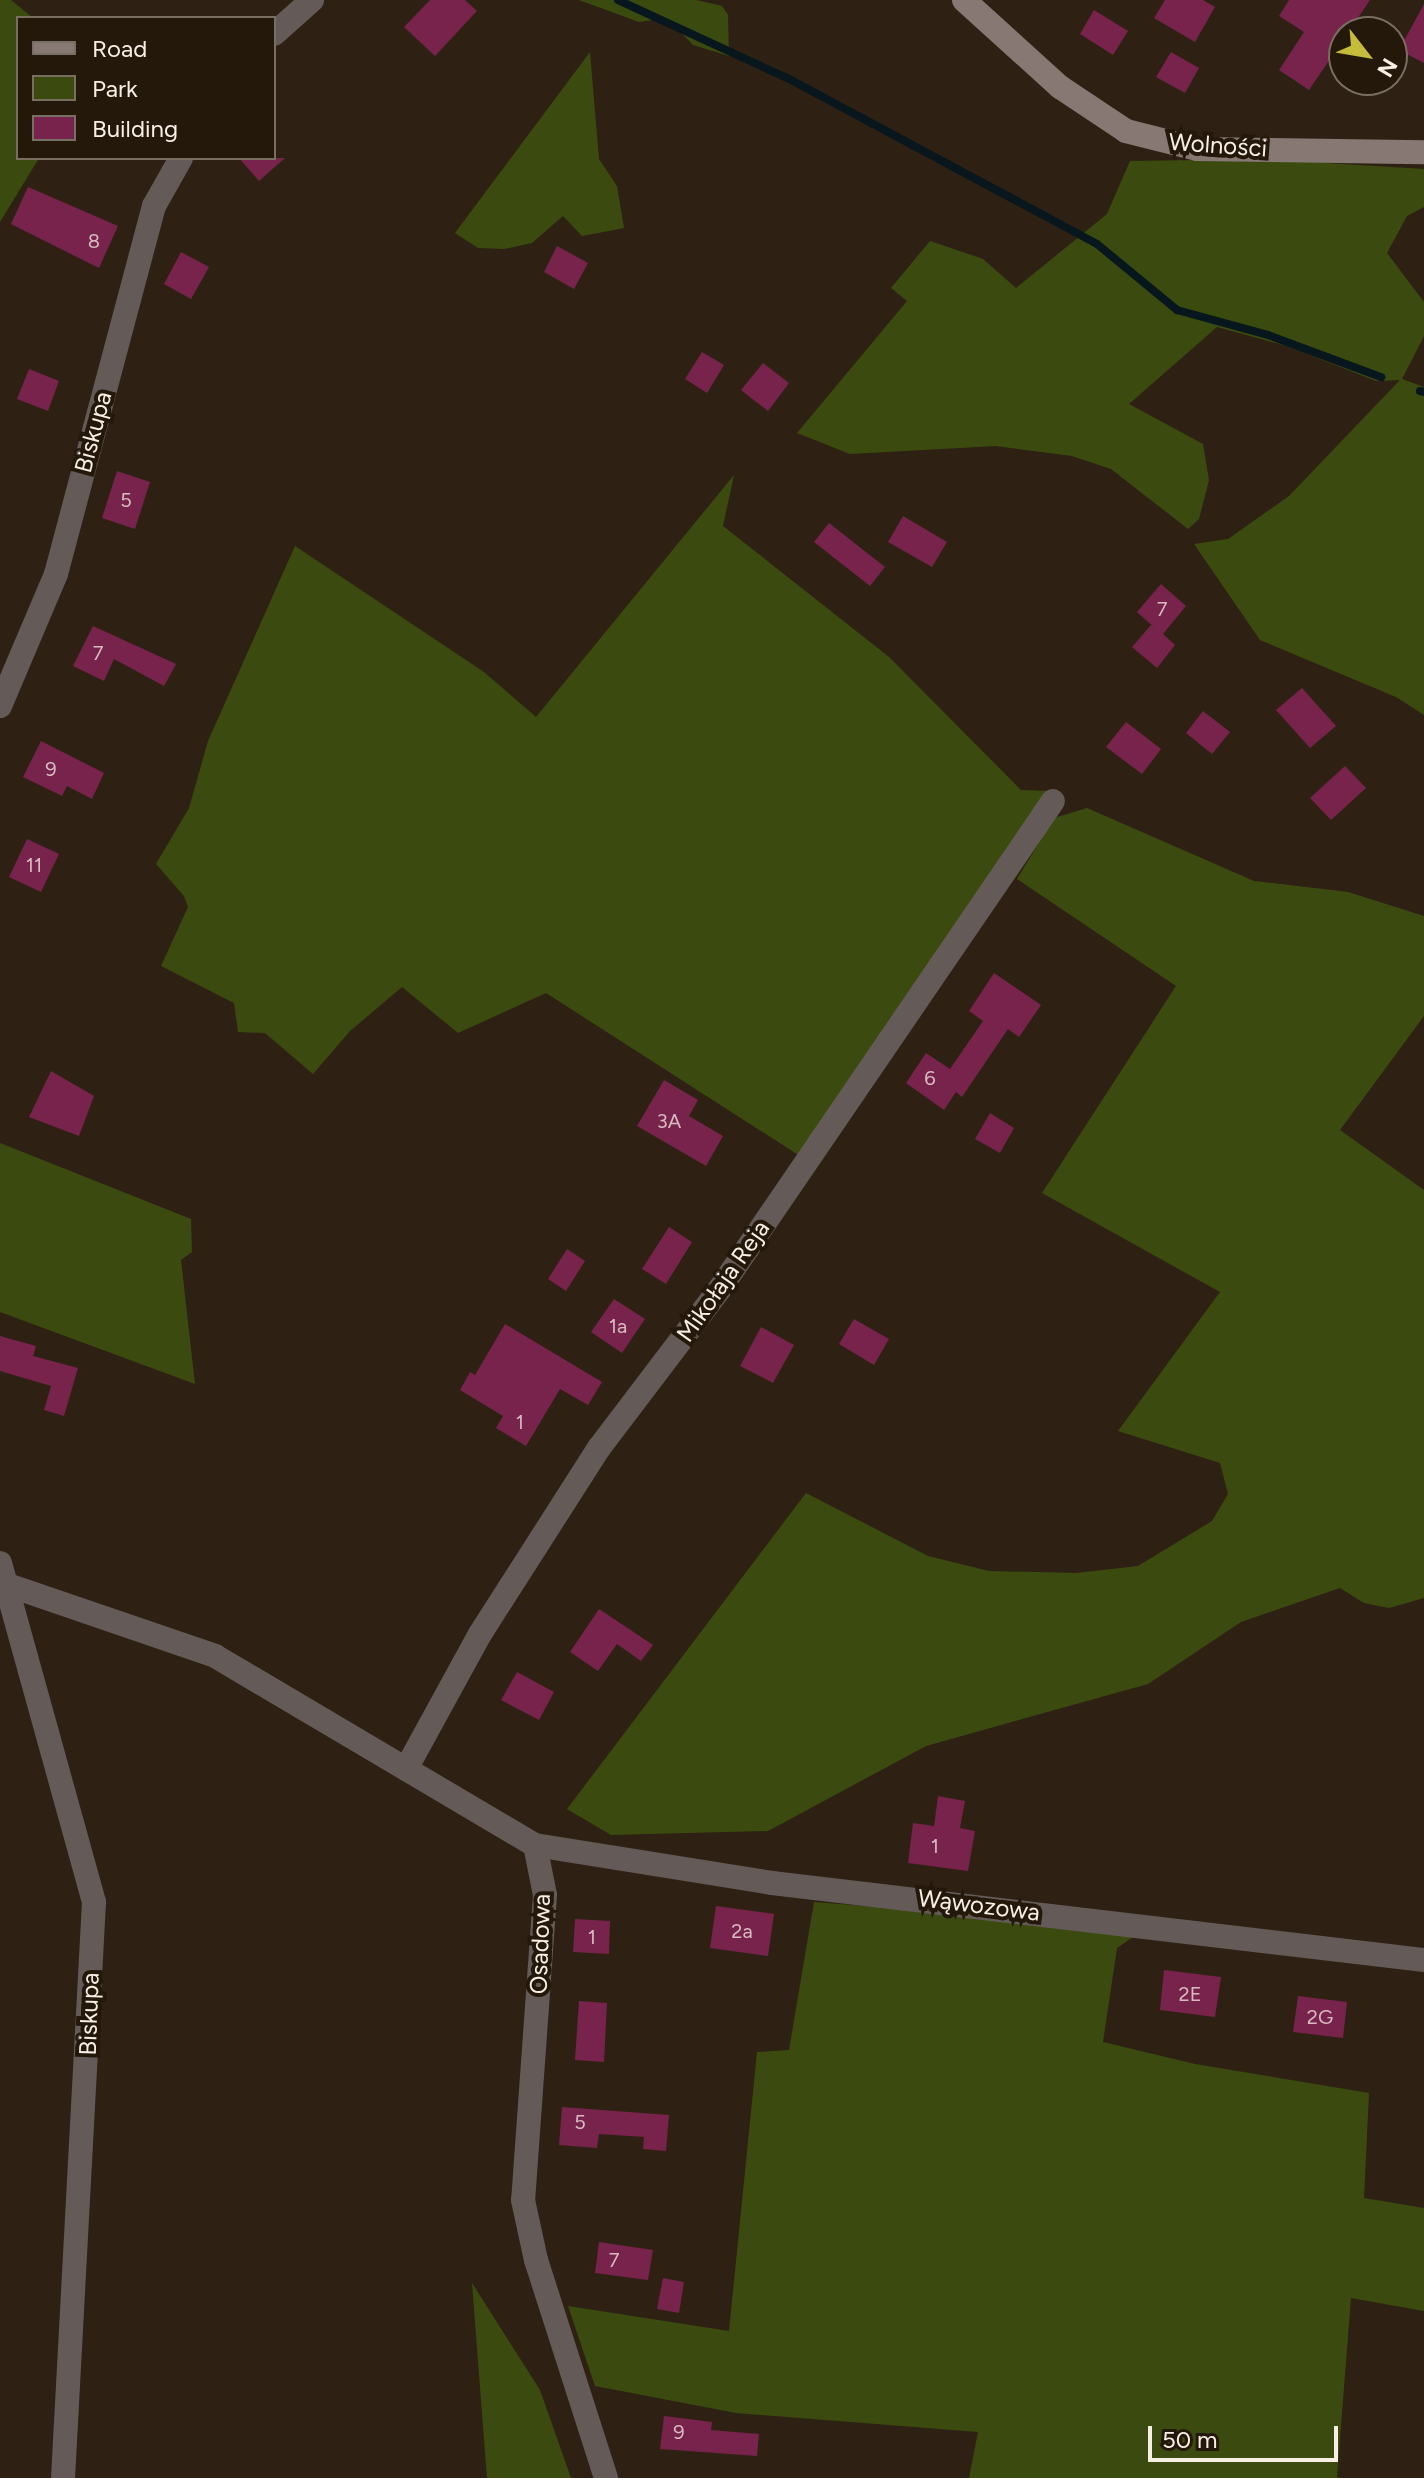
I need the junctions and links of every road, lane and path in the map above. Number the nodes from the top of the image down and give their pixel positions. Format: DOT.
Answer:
graph roads {
  1 [pos="312,0"];
  2 [pos="964,0"];
  3 [pos="276,32"];
  4 [pos="1424,152"];
  5 [pos="180,160"];
  6 [pos="0,706"];
  7 [pos="1053,801"];
  8 [pos="4,1574"];
  9 [pos="406,1769"];
  10 [pos="535,1845"];
  11 [pos="1424,1960"];
  12 [pos="63,2478"];
  13 [pos="606,2478"];
  1 -- 3 [label="street"];
  2 -- 4 [label="street, Wolności"];
  5 -- 6 [label="street, Biskupa"];
  7 -- 9 [label="street, Mikołaja Reja"];
  8 -- 9 [label="street"];
  8 -- 12 [label="street, Biskupa"];
  9 -- 10 [label="street"];
  10 -- 11 [label="street, Wąwozowa"];
  10 -- 13 [label="street, Osadowa"];
}
